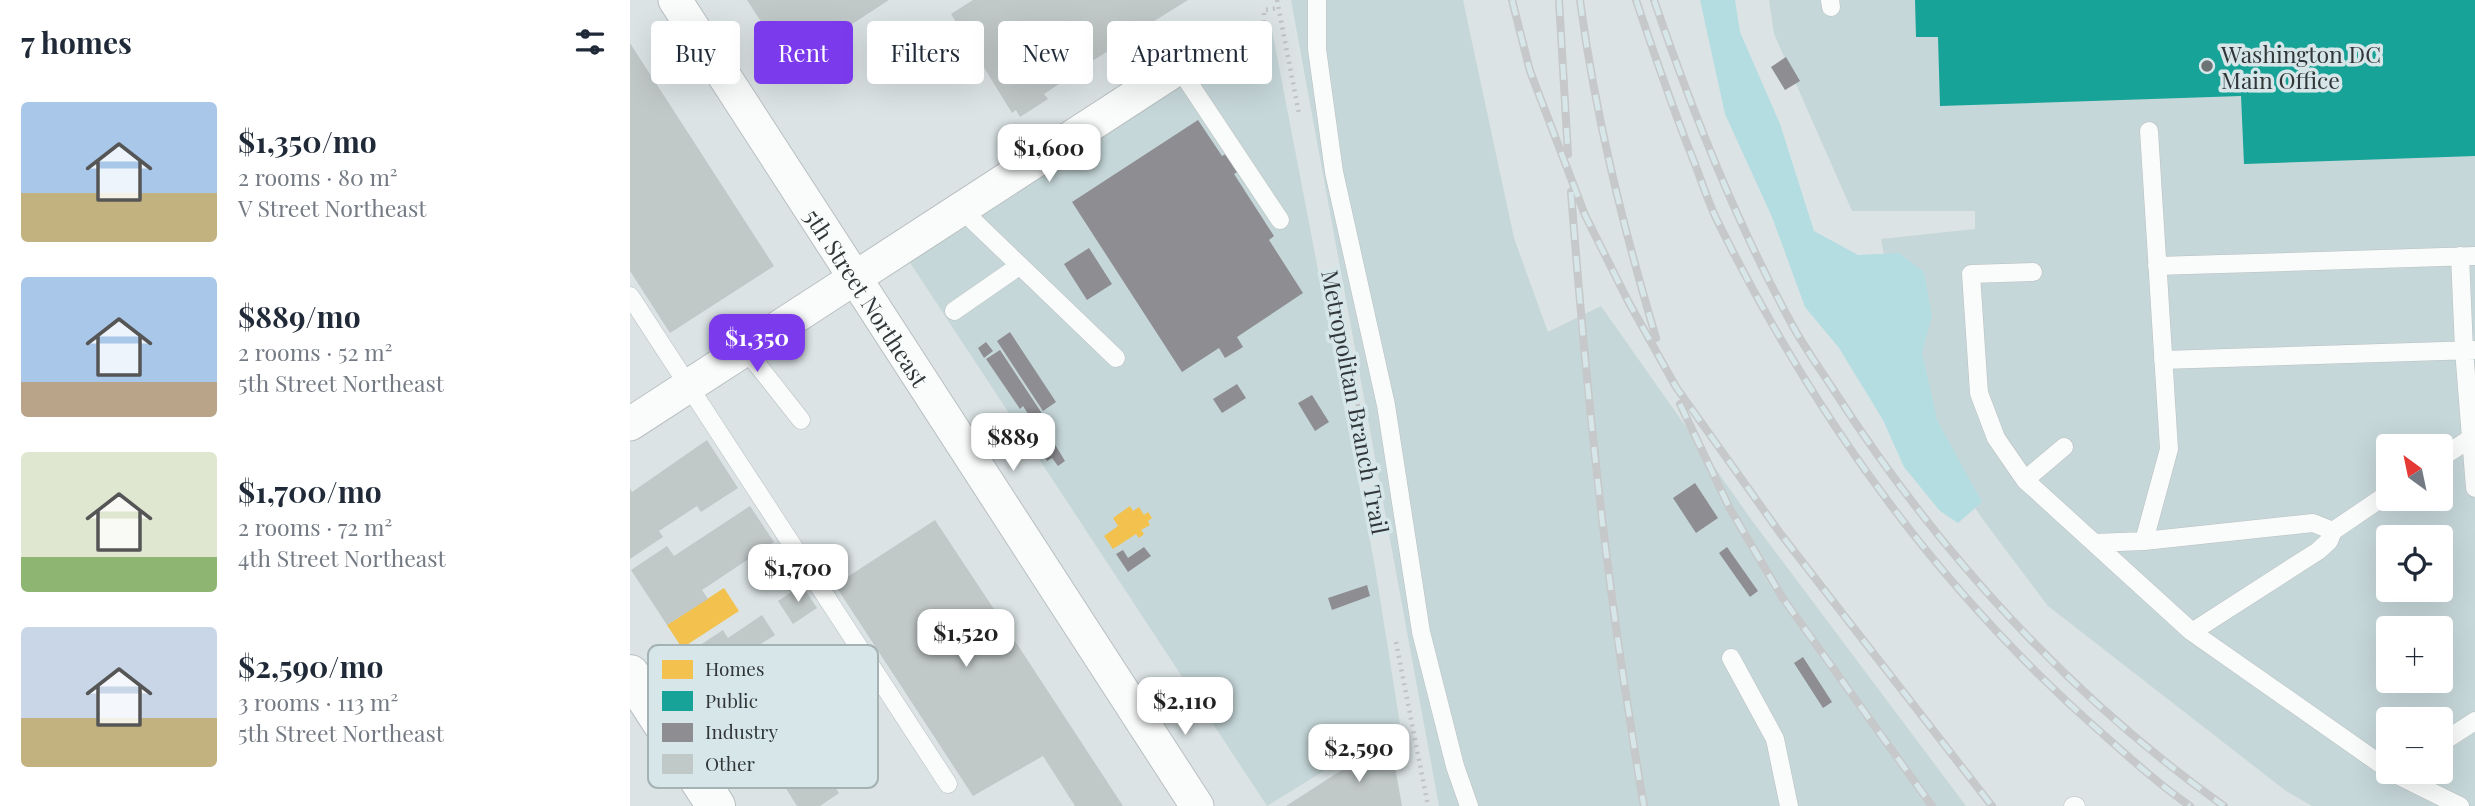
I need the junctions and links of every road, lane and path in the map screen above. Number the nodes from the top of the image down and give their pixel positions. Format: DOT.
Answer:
graph roads {
  1 [pos="675,0"];
  2 [pos="1277,0"];
  3 [pos="1317,0"];
  4 [pos="1278,8"];
  5 [pos="1264,21"];
  6 [pos="1154,84"];
  7 [pos="1190,84"];
  8 [pos="1300,117"];
  9 [pos="2148,131"];
  10 [pos="961,209"];
  11 [pos="1280,220"];
  12 [pos="2467,256"];
  13 [pos="1019,266"];
  14 [pos="2157,266"];
  15 [pos="2033,272"];
  16 [pos="854,278"];
  17 [pos="630,296"];
  18 [pos="954,311"];
  19 [pos="1346,348"];
  20 [pos="745,349"];
  21 [pos="2469,350"];
  22 [pos="1116,358"];
  23 [pos="2163,360"];
  24 [pos="689,386"];
  25 [pos="801,420"];
  26 [pos="630,424"];
  27 [pos="2471,438"];
  28 [pos="1366,444"];
  29 [pos="2064,447"];
  30 [pos="2454,449"];
  31 [pos="2025,480"];
  32 [pos="2475,488"];
  33 [pos="2376,502"];
  34 [pos="2333,531"];
  35 [pos="2144,541"];
  36 [pos="2094,543"];
  37 [pos="2192,632"];
  38 [pos="1395,633"];
  39 [pos="858,645"];
  40 [pos="1731,658"];
  41 [pos="630,674"];
  42 [pos="878,676"];
  43 [pos="648,702"];
  44 [pos="2475,721"];
  45 [pos="2453,735"];
  46 [pos="2376,760"];
  47 [pos="948,784"];
  48 [pos="2417,784"];
  49 [pos="704,788"];
  50 [pos="716,806"];
  51 [pos="1197,806"];
  52 [pos="1428,806"];
  53 [pos="1469,806"];
  54 [pos="1789,806"];
  55 [pos="2460,806"];
  1 -- 16 [label="street, 5th Street Northeast"];
  2 -- 4 [label="path"];
  3 -- 53 [label="lane"];
  4 -- 5 [label="path"];
  4 -- 8 [label="path"];
  6 -- 10 [label="street"];
  7 -- 11 [label="lane"];
  9 -- 14 [label="lane"];
  10 -- 13 [label="lane"];
  10 -- 16 [label="street"];
  12 -- 14 [label="lane"];
  12 -- 21 [label="lane"];
  13 -- 18 [label="lane"];
  13 -- 22 [label="lane"];
  14 -- 23 [label="lane"];
  15 -- 31 [label="lane"];
  16 -- 20 [label="street"];
  16 -- 51 [label="street, 5th Street Northeast"];
  17 -- 24 [label="lane"];
  19 -- 28 [label="path, Metropolitan Branch Trail"];
  20 -- 24 [label="street"];
  20 -- 25 [label="lane"];
  21 -- 23 [label="lane"];
  21 -- 27 [label="lane"];
  23 -- 35 [label="lane"];
  24 -- 26 [label="street"];
  24 -- 39 [label="lane"];
  27 -- 30 [label="lane"];
  27 -- 32 [label="lane"];
  29 -- 31 [label="lane"];
  31 -- 36 [label="lane"];
  33 -- 34 [label="lane"];
  34 -- 35 [label="lane"];
  34 -- 37 [label="lane"];
  35 -- 36 [label="lane"];
  36 -- 37 [label="lane"];
  37 -- 46 [label="lane"];
  38 -- 52 [label="path"];
  40 -- 54 [label="lane"];
  41 -- 43 [label="street"];
  42 -- 47 [label="lane"];
  44 -- 45 [label="lane"];
  48 -- 55 [label="lane"];
  49 -- 50 [label="street"];
}
